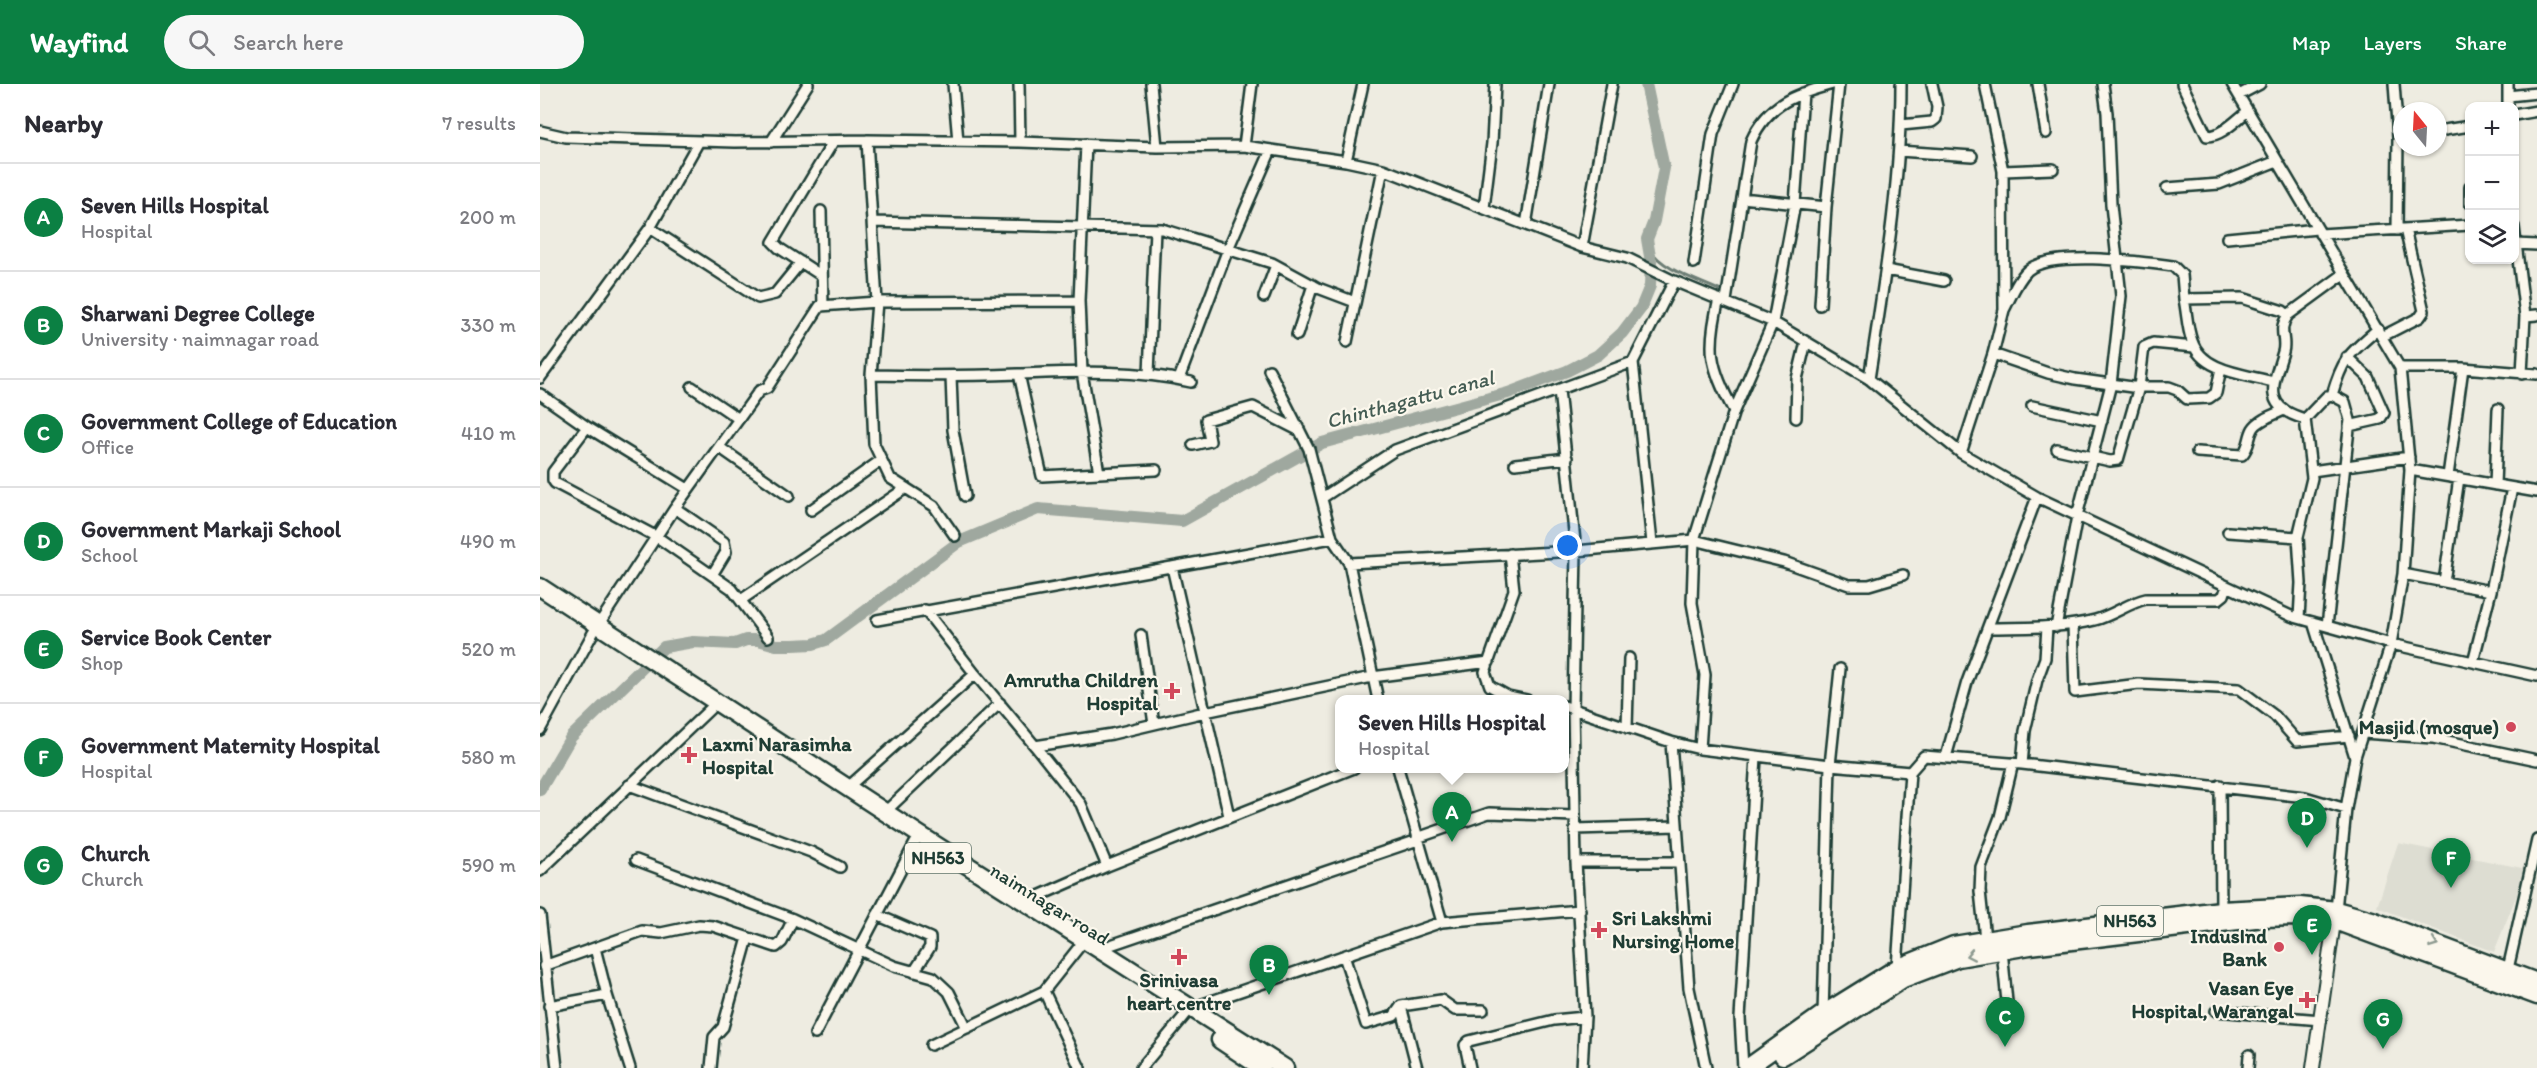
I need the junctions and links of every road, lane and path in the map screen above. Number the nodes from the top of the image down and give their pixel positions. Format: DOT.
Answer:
graph roads {
  1 [pos="808,84"];
  2 [pos="953,84"];
  3 [pos="1019,84"];
  4 [pos="1151,84"];
  5 [pos="1252,84"];
  6 [pos="1363,84"];
  7 [pos="1495,84"];
  8 [pos="1549,84"];
  9 [pos="1612,84"];
  10 [pos="1733,84"];
  11 [pos="1833,84"];
  12 [pos="1839,84"];
  13 [pos="1901,84"];
  14 [pos="1932,84"];
  15 [pos="1986,84"];
  16 [pos="2038,84"];
  17 [pos="2103,84"];
  18 [pos="2182,84"];
  19 [pos="2232,84"];
  20 [pos="2260,84"];
  21 [pos="2394,84"];
  22 [pos="2508,84"];
  23 [pos="1803,93"];
  24 [pos="2537,93"];
  25 [pos="2239,95"];
  26 [pos="2508,96"];
  27 [pos="2396,102"];
  28 [pos="2508,102"];
  29 [pos="2248,111"];
  30 [pos="2537,111"];
  31 [pos="2519,115"];
  32 [pos="1901,125"];
  33 [pos="2465,127"];
  34 [pos="2447,130"];
  35 [pos="540,131"];
  36 [pos="2046,133"];
  37 [pos="867,140"];
  38 [pos="699,141"];
  39 [pos="958,141"];
  40 [pos="771,142"];
  41 [pos="833,142"];
  42 [pos="1020,142"];
  43 [pos="1086,144"];
  44 [pos="1244,146"];
  45 [pos="1157,147"];
  46 [pos="1271,150"];
  47 [pos="1899,151"];
  48 [pos="1972,156"];
  49 [pos="2400,156"];
  50 [pos="1346,161"];
  51 [pos="2277,161"];
  52 [pos="1383,169"];
  53 [pos="2053,169"];
  54 [pos="2003,171"];
  55 [pos="2167,188"];
  56 [pos="1742,198"];
  57 [pos="1795,204"];
  58 [pos="1826,207"];
  59 [pos="1484,208"];
  60 [pos="821,211"];
  61 [pos="873,222"];
  62 [pos="1526,225"];
  63 [pos="2465,225"];
  64 [pos="1083,227"];
  65 [pos="650,228"];
  66 [pos="1155,229"];
  67 [pos="2401,230"];
  68 [pos="2319,232"];
  69 [pos="2227,238"];
  70 [pos="2519,244"];
  71 [pos="2537,246"];
  72 [pos="1582,247"];
  73 [pos="1228,249"];
  74 [pos="2117,259"];
  75 [pos="801,262"];
  76 [pos="1694,263"];
  77 [pos="2518,264"];
  78 [pos="1276,265"];
  79 [pos="1886,270"];
  80 [pos="2344,274"];
  81 [pos="822,276"];
  82 [pos="1670,279"];
  83 [pos="1944,281"];
  84 [pos="1313,285"];
  85 [pos="1264,297"];
  86 [pos="2184,299"];
  87 [pos="1723,300"];
  88 [pos="1079,301"];
  89 [pos="877,302"];
  90 [pos="1354,302"];
  91 [pos="1820,304"];
  92 [pos="823,306"];
  93 [pos="2004,310"];
  94 [pos="2288,315"];
  95 [pos="2537,315"];
  96 [pos="2525,316"];
  97 [pos="1773,322"];
  98 [pos="2380,332"];
  99 [pos="1297,335"];
  100 [pos="1347,342"];
  101 [pos="1806,342"];
  102 [pos="2194,347"];
  103 [pos="1993,354"];
  104 [pos="2347,357"];
  105 [pos="1633,362"];
  106 [pos="2221,368"];
  107 [pos="2400,368"];
  108 [pos="2463,369"];
  109 [pos="1269,370"];
  110 [pos="1082,372"];
  111 [pos="1018,374"];
  112 [pos="1149,374"];
  113 [pos="2522,374"];
  114 [pos="2537,374"];
  115 [pos="871,375"];
  116 [pos="951,376"];
  117 [pos="540,378"];
  118 [pos="1869,378"];
  119 [pos="1179,379"];
  120 [pos="1191,382"];
  121 [pos="2273,382"];
  122 [pos="2111,384"];
  123 [pos="692,387"];
  124 [pos="2139,387"];
  125 [pos="1559,390"];
  126 [pos="540,394"];
  127 [pos="2332,395"];
  128 [pos="2032,406"];
  129 [pos="2498,409"];
  130 [pos="1734,411"];
  131 [pos="2282,411"];
  132 [pos="1796,418"];
  133 [pos="739,419"];
  134 [pos="2305,419"];
  135 [pos="2103,421"];
  136 [pos="2349,426"];
  137 [pos="587,427"];
  138 [pos="1300,432"];
  139 [pos="1193,444"];
  140 [pos="719,447"];
  141 [pos="2057,449"];
  142 [pos="2197,452"];
  143 [pos="1961,453"];
  144 [pos="2409,457"];
  145 [pos="1567,458"];
  146 [pos="2092,458"];
  147 [pos="880,461"];
  148 [pos="1515,464"];
  149 [pos="2346,466"];
  150 [pos="1156,470"];
  151 [pos="2410,470"];
  152 [pos="2312,471"];
  153 [pos="1099,473"];
  154 [pos="2448,476"];
  155 [pos="2459,478"];
  156 [pos="2494,484"];
  157 [pos="906,488"];
  158 [pos="2512,488"];
  159 [pos="688,489"];
  160 [pos="2537,492"];
  161 [pos="789,496"];
  162 [pos="965,496"];
  163 [pos="2037,497"];
  164 [pos="1322,498"];
  165 [pos="675,508"];
  166 [pos="810,510"];
  167 [pos="2077,516"];
  168 [pos="2228,532"];
  169 [pos="955,536"];
  170 [pos="657,537"];
  171 [pos="2298,537"];
  172 [pos="1332,538"];
  173 [pos="1694,540"];
  174 [pos="1652,543"];
  175 [pos="1576,551"];
  176 [pos="1510,554"];
  177 [pos="1349,563"];
  178 [pos="1172,567"];
  179 [pos="2403,574"];
  180 [pos="712,575"];
  181 [pos="1903,575"];
  182 [pos="2444,582"];
  183 [pos="2227,586"];
  184 [pos="540,587"];
  185 [pos="2491,591"];
  186 [pos="540,599"];
  187 [pos="741,600"];
  188 [pos="926,610"];
  189 [pos="2299,618"];
  190 [pos="877,620"];
  191 [pos="2313,622"];
  192 [pos="2073,625"];
  193 [pos="2327,626"];
  194 [pos="2051,627"];
  195 [pos="1988,628"];
  196 [pos="596,629"];
  197 [pos="1141,635"];
  198 [pos="768,637"];
  199 [pos="2391,644"];
  200 [pos="1629,658"];
  201 [pos="1489,662"];
  202 [pos="2474,662"];
  203 [pos="1840,669"];
  204 [pos="975,674"];
  205 [pos="2537,676"];
  206 [pos="1372,677"];
  207 [pos="695,695"];
  208 [pos="1377,695"];
  209 [pos="1502,695"];
  210 [pos="1000,703"];
  211 [pos="1569,707"];
  212 [pos="710,709"];
  213 [pos="1205,712"];
  214 [pos="543,716"];
  215 [pos="1154,724"];
  216 [pos="1627,728"];
  217 [pos="540,730"];
  218 [pos="2362,733"];
  219 [pos="2349,736"];
  220 [pos="1671,742"];
  221 [pos="1035,746"];
  222 [pos="1700,749"];
  223 [pos="1756,757"];
  224 [pos="1946,757"];
  225 [pos="2355,757"];
  226 [pos="2537,760"];
  227 [pos="2018,763"];
  228 [pos="1830,765"];
  229 [pos="1910,772"];
  230 [pos="1341,773"];
  231 [pos="1399,773"];
  232 [pos="2220,785"];
  233 [pos="629,786"];
  234 [pos="847,788"];
  235 [pos="2346,809"];
  236 [pos="885,812"];
  237 [pos="1229,816"];
  238 [pos="1575,816"];
  239 [pos="1677,826"];
  240 [pos="1575,829"];
  241 [pos="1418,839"];
  242 [pos="2537,840"];
  243 [pos="915,843"];
  244 [pos="636,860"];
  245 [pos="1576,862"];
  246 [pos="1680,862"];
  247 [pos="1107,866"];
  248 [pos="840,867"];
  249 [pos="540,871"];
  250 [pos="1025,902"];
  251 [pos="1580,910"];
  252 [pos="2221,910"];
  253 [pos="540,915"];
  254 [pos="878,915"];
  255 [pos="2335,916"];
  256 [pos="793,919"];
  257 [pos="1442,922"];
  258 [pos="748,938"];
  259 [pos="1985,939"];
  260 [pos="1078,947"];
  261 [pos="595,948"];
  262 [pos="1099,949"];
  263 [pos="2002,950"];
  264 [pos="858,951"];
  265 [pos="1344,956"];
  266 [pos="544,966"];
  267 [pos="1898,968"];
  268 [pos="2508,969"];
  269 [pos="914,972"];
  270 [pos="2537,982"];
  271 [pos="1044,991"];
  272 [pos="607,995"];
  273 [pos="2537,996"];
  274 [pos="549,1006"];
  275 [pos="1401,1006"];
  276 [pos="1483,1010"];
  277 [pos="2216,1011"];
  278 [pos="1188,1012"];
  279 [pos="1822,1014"];
  280 [pos="1585,1017"];
  281 [pos="2321,1020"];
  282 [pos="2008,1023"];
  283 [pos="967,1028"];
  284 [pos="815,1034"];
  285 [pos="932,1046"];
  286 [pos="2249,1055"];
  287 [pos="1784,1061"];
  288 [pos="557,1068"];
  289 [pos="630,1068"];
  290 [pos="711,1068"];
  291 [pos="1080,1068"];
  292 [pos="1141,1068"];
  293 [pos="1262,1068"];
  294 [pos="1285,1068"];
  295 [pos="1417,1068"];
  296 [pos="1470,1068"];
  297 [pos="1582,1068"];
  298 [pos="1706,1068"];
  299 [pos="1745,1068"];
  300 [pos="1766,1068"];
  301 [pos="2248,1068"];
  302 [pos="2313,1068"];
  1 -- 40 [label="street"];
  2 -- 39 [label="street"];
  3 -- 42 [label="street"];
  4 -- 45 [label="street"];
  5 -- 44 [label="street"];
  6 -- 50 [label="street"];
  7 -- 59 [label="street"];
  8 -- 62 [label="street"];
  9 -- 72 [label="street"];
  10 -- 76 [label="street"];
  11 -- 23 [label="street"];
  12 -- 58 [label="street"];
  13 -- 32 [label="street"];
  14 -- 32 [label="street"];
  15 -- 54 [label="street"];
  16 -- 36 [label="street"];
  17 -- 74 [label="street"];
  18 -- 29 [label="street"];
  19 -- 25 [label="street"];
  20 -- 25 [label="street"];
  21 -- 27 [label="street"];
  22 -- 26 [label="street"];
  23 -- 56 [label="street"];
  23 -- 57 [label="street"];
  24 -- 26 [label="street"];
  25 -- 29 [label="street"];
  26 -- 28 [label="street"];
  29 -- 51 [label="street"];
  30 -- 31 [label="street"];
  32 -- 47 [label="street"];
  33 -- 34 [label="street"];
  35 -- 38 [label="street"];
  37 -- 39 [label="street"];
  37 -- 41 [label="street"];
  37 -- 61 [label="street"];
  38 -- 40 [label="street"];
  38 -- 65 [label="street"];
  39 -- 42 [label="street"];
  40 -- 41 [label="street"];
  41 -- 75 [label="street"];
  42 -- 43 [label="street"];
  43 -- 45 [label="street"];
  43 -- 64 [label="street"];
  44 -- 45 [label="street"];
  44 -- 46 [label="street"];
  46 -- 50 [label="street"];
  46 -- 73 [label="street"];
  47 -- 48 [label="street"];
  47 -- 79 [label="street"];
  49 -- 67 [label="street"];
  50 -- 52 [label="street"];
  51 -- 55 [label="street"];
  51 -- 68 [label="street"];
  52 -- 59 [label="street"];
  52 -- 90 [label="street"];
  53 -- 54 [label="street"];
  54 -- 93 [label="street"];
  56 -- 57 [label="street"];
  56 -- 87 [label="street"];
  57 -- 58 [label="street"];
  57 -- 97 [label="street"];
  58 -- 91 [label="street"];
  59 -- 62 [label="street"];
  60 -- 81 [label="street"];
  61 -- 64 [label="street"];
  61 -- 89 [label="street"];
  62 -- 72 [label="street"];
  63 -- 67 [label="street"];
  64 -- 66 [label="street"];
  64 -- 88 [label="street"];
  65 -- 75 [label="street"];
  65 -- 117 [label="street"];
  66 -- 73 [label="street"];
  66 -- 112 [label="street"];
  67 -- 68 [label="street"];
  67 -- 98 [label="street"];
  68 -- 69 [label="street"];
  68 -- 80 [label="street"];
  70 -- 71 [label="street"];
  72 -- 82 [label="street"];
  73 -- 78 [label="street"];
  73 -- 119 [label="street"];
  74 -- 86 [label="street"];
  74 -- 93 [label="street"];
  74 -- 122 [label="street"];
  75 -- 81 [label="street"];
  77 -- 96 [label="street"];
  78 -- 84 [label="street"];
  78 -- 85 [label="street"];
  79 -- 83 [label="street"];
  79 -- 118 [label="street"];
  80 -- 94 [label="street"];
  80 -- 98 [label="street"];
  81 -- 92 [label="street"];
  82 -- 87 [label="street"];
  82 -- 105 [label="street"];
  84 -- 90 [label="street"];
  84 -- 99 [label="street"];
  86 -- 94 [label="street"];
  86 -- 102 [label="street"];
  87 -- 97 [label="street"];
  87 -- 130 [label="street"];
  88 -- 89 [label="street"];
  88 -- 110 [label="street"];
  89 -- 92 [label="street"];
  89 -- 115 [label="street"];
  90 -- 100 [label="street"];
  92 -- 133 [label="street"];
  93 -- 103 [label="street"];
  94 -- 121 [label="street"];
  95 -- 96 [label="street"];
  96 -- 113 [label="street"];
  97 -- 101 [label="street"];
  97 -- 130 [label="street"];
  98 -- 104 [label="street"];
  98 -- 107 [label="street"];
  101 -- 118 [label="street"];
  101 -- 132 [label="street"];
  102 -- 106 [label="street"];
  102 -- 124 [label="street"];
  103 -- 122 [label="street"];
  103 -- 143 [label="street"];
  104 -- 127 [label="street"];
  104 -- 136 [label="street"];
  105 -- 125 [label="street"];
  105 -- 174 [label="street"];
  106 -- 121 [label="street"];
  106 -- 124 [label="street"];
  107 -- 108 [label="street"];
  107 -- 144 [label="street"];
  108 -- 113 [label="street"];
  108 -- 154 [label="street"];
  109 -- 138 [label="street"];
  110 -- 111 [label="street"];
  110 -- 112 [label="street"];
  110 -- 153 [label="street"];
  111 -- 116 [label="street"];
  111 -- 153 [label="street"];
  112 -- 119 [label="street"];
  113 -- 114 [label="street"];
  115 -- 116 [label="street"];
  115 -- 147 [label="street"];
  116 -- 162 [label="street"];
  118 -- 143 [label="street"];
  119 -- 120 [label="street"];
  121 -- 131 [label="street"];
  122 -- 124 [label="street"];
  122 -- 135 [label="street"];
  123 -- 133 [label="street"];
  124 -- 146 [label="street"];
  125 -- 145 [label="street"];
  125 -- 164 [label="street"];
  126 -- 137 [label="street"];
  127 -- 134 [label="street"];
  127 -- 136 [label="street"];
  128 -- 135 [label="street"];
  129 -- 156 [label="street"];
  130 -- 173 [label="street"];
  131 -- 134 [label="street"];
  131 -- 142 [label="street"];
  133 -- 140 [label="street"];
  134 -- 152 [label="street"];
  135 -- 146 [label="street"];
  136 -- 149 [label="street"];
  137 -- 159 [label="street"];
  137 -- 170 [label="street"];
  138 -- 139 [label="street"];
  138 -- 164 [label="street"];
  140 -- 159 [label="street"];
  140 -- 161 [label="street"];
  141 -- 146 [label="street"];
  143 -- 163 [label="street"];
  144 -- 149 [label="street"];
  144 -- 151 [label="street"];
  145 -- 148 [label="street"];
  145 -- 175 [label="street"];
  146 -- 167 [label="street"];
  147 -- 157 [label="street"];
  147 -- 166 [label="street"];
  149 -- 152 [label="street"];
  149 -- 193 [label="street"];
  150 -- 153 [label="street"];
  151 -- 154 [label="street"];
  151 -- 179 [label="street"];
  152 -- 171 [label="street"];
  154 -- 155 [label="street"];
  155 -- 156 [label="street"];
  155 -- 182 [label="street"];
  156 -- 158 [label="street"];
  157 -- 169 [label="street"];
  157 -- 187 [label="street"];
  158 -- 160 [label="street"];
  158 -- 185 [label="street"];
  159 -- 165 [label="street"];
  163 -- 167 [label="street"];
  163 -- 195 [label="street"];
  164 -- 172 [label="street"];
  165 -- 170 [label="street"];
  165 -- 180 [label="street"];
  167 -- 183 [label="street"];
  167 -- 194 [label="street"];
  168 -- 171 [label="street"];
  170 -- 180 [label="street"];
  170 -- 196 [label="street"];
  171 -- 189 [label="street"];
  172 -- 177 [label="street"];
  172 -- 178 [label="street"];
  173 -- 174 [label="street"];
  173 -- 181 [label="street"];
  173 -- 222 [label="street"];
  174 -- 175 [label="street"];
  175 -- 176 [label="street"];
  175 -- 211 [label="street"];
  176 -- 177 [label="street"];
  176 -- 201 [label="street"];
  177 -- 206 [label="street"];
  178 -- 188 [label="street"];
  178 -- 213 [label="street"];
  179 -- 182 [label="street"];
  179 -- 199 [label="street"];
  180 -- 187 [label="street"];
  182 -- 185 [label="street"];
  183 -- 189 [label="street"];
  183 -- 192 [label="street"];
  184 -- 196 [label="highway, NH563"];
  185 -- 202 [label="street"];
  186 -- 196 [label="highway, NH563"];
  187 -- 198 [label="street"];
  188 -- 190 [label="street"];
  188 -- 204 [label="street"];
  189 -- 191 [label="street"];
  191 -- 193 [label="street"];
  191 -- 219 [label="street"];
  192 -- 194 [label="street"];
  192 -- 219 [label="street"];
  193 -- 199 [label="street"];
  194 -- 195 [label="street"];
  194 -- 227 [label="street"];
  195 -- 224 [label="street"];
  196 -- 207 [label="highway, NH563"];
  196 -- 214 [label="street"];
  197 -- 215 [label="street"];
  199 -- 202 [label="street"];
  199 -- 218 [label="street"];
  200 -- 216 [label="street"];
  201 -- 206 [label="street"];
  201 -- 209 [label="street"];
  202 -- 205 [label="street"];
  203 -- 228 [label="street"];
  204 -- 210 [label="street"];
  204 -- 234 [label="street"];
  206 -- 208 [label="street"];
  206 -- 213 [label="street"];
  207 -- 212 [label="highway, naimnagar road / NH563"];
  207 -- 234 [label="highway, NH563"];
  210 -- 221 [label="street"];
  210 -- 236 [label="street"];
  211 -- 216 [label="street"];
  211 -- 238 [label="street"];
  212 -- 233 [label="street"];
  212 -- 243 [label="highway, naimnagar road / NH563"];
  213 -- 215 [label="street"];
  213 -- 237 [label="street"];
  214 -- 217 [label="street"];
  215 -- 221 [label="street"];
  216 -- 220 [label="street"];
  218 -- 225 [label="street"];
  218 -- 226 [label="street"];
  219 -- 225 [label="street"];
  220 -- 222 [label="street"];
  220 -- 239 [label="street"];
  221 -- 247 [label="street"];
  222 -- 223 [label="street"];
  223 -- 228 [label="street"];
  223 -- 299 [label="street"];
  224 -- 227 [label="street"];
  224 -- 229 [label="street"];
  225 -- 235 [label="street"];
  227 -- 232 [label="street"];
  227 -- 259 [label="street"];
  228 -- 229 [label="street"];
  228 -- 279 [label="street"];
  229 -- 267 [label="street"];
  230 -- 237 [label="street"];
  231 -- 241 [label="street"];
  232 -- 235 [label="street"];
  232 -- 252 [label="street"];
  233 -- 248 [label="street"];
  233 -- 249 [label="street"];
  234 -- 236 [label="highway, NH563"];
  235 -- 255 [label="street"];
  236 -- 250 [label="highway, NH563"];
  237 -- 247 [label="street"];
  238 -- 240 [label="street"];
  238 -- 241 [label="street"];
  239 -- 240 [label="street"];
  239 -- 246 [label="street"];
  240 -- 245 [label="street"];
  241 -- 257 [label="street"];
  241 -- 262 [label="street"];
  242 -- 268 [label="street"];
  243 -- 254 [label="street"];
  243 -- 260 [label="highway, naimnagar road / NH563"];
  244 -- 256 [label="street"];
  245 -- 246 [label="street"];
  245 -- 251 [label="street"];
  246 -- 298 [label="street"];
  247 -- 250 [label="street"];
  250 -- 262 [label="highway, NH563"];
  251 -- 257 [label="street"];
  251 -- 280 [label="street"];
  252 -- 255 [label="highway, NH563"];
  252 -- 259 [label="highway, NH563"];
  253 -- 266 [label="street"];
  254 -- 264 [label="street"];
  254 -- 269 [label="street"];
  255 -- 263 [label="highway, NH563"];
  255 -- 268 [label="highway, NH563, one-way"];
  255 -- 273 [label="highway, NH563"];
  255 -- 281 [label="street"];
  256 -- 258 [label="street"];
  256 -- 264 [label="street"];
  257 -- 265 [label="street"];
  258 -- 261 [label="street"];
  258 -- 290 [label="street"];
  259 -- 267 [label="highway, NH563"];
  260 -- 271 [label="street"];
  260 -- 278 [label="highway, naimnagar road / NH563"];
  261 -- 266 [label="street"];
  261 -- 272 [label="street"];
  262 -- 278 [label="highway, NH563"];
  263 -- 282 [label="street"];
  263 -- 287 [label="highway, NH563, one-way"];
  264 -- 269 [label="street"];
  264 -- 284 [label="street"];
  265 -- 275 [label="street"];
  265 -- 278 [label="street"];
  266 -- 274 [label="street"];
  267 -- 279 [label="highway, NH563"];
  268 -- 270 [label="highway, NH563"];
  269 -- 283 [label="street"];
  271 -- 283 [label="street"];
  271 -- 291 [label="street"];
  272 -- 274 [label="street"];
  272 -- 289 [label="street"];
  274 -- 288 [label="street"];
  275 -- 276 [label="street"];
  275 -- 295 [label="street"];
  277 -- 281 [label="street"];
  278 -- 292 [label="street"];
  278 -- 293 [label="highway, naimnagar road / NH563"];
  278 -- 294 [label="highway, NH563"];
  279 -- 299 [label="highway, NH563"];
  280 -- 296 [label="street"];
  280 -- 297 [label="street"];
  281 -- 302 [label="street"];
  283 -- 285 [label="street"];
  286 -- 301 [label="street"];
  287 -- 300 [label="highway, NH563"];
}
